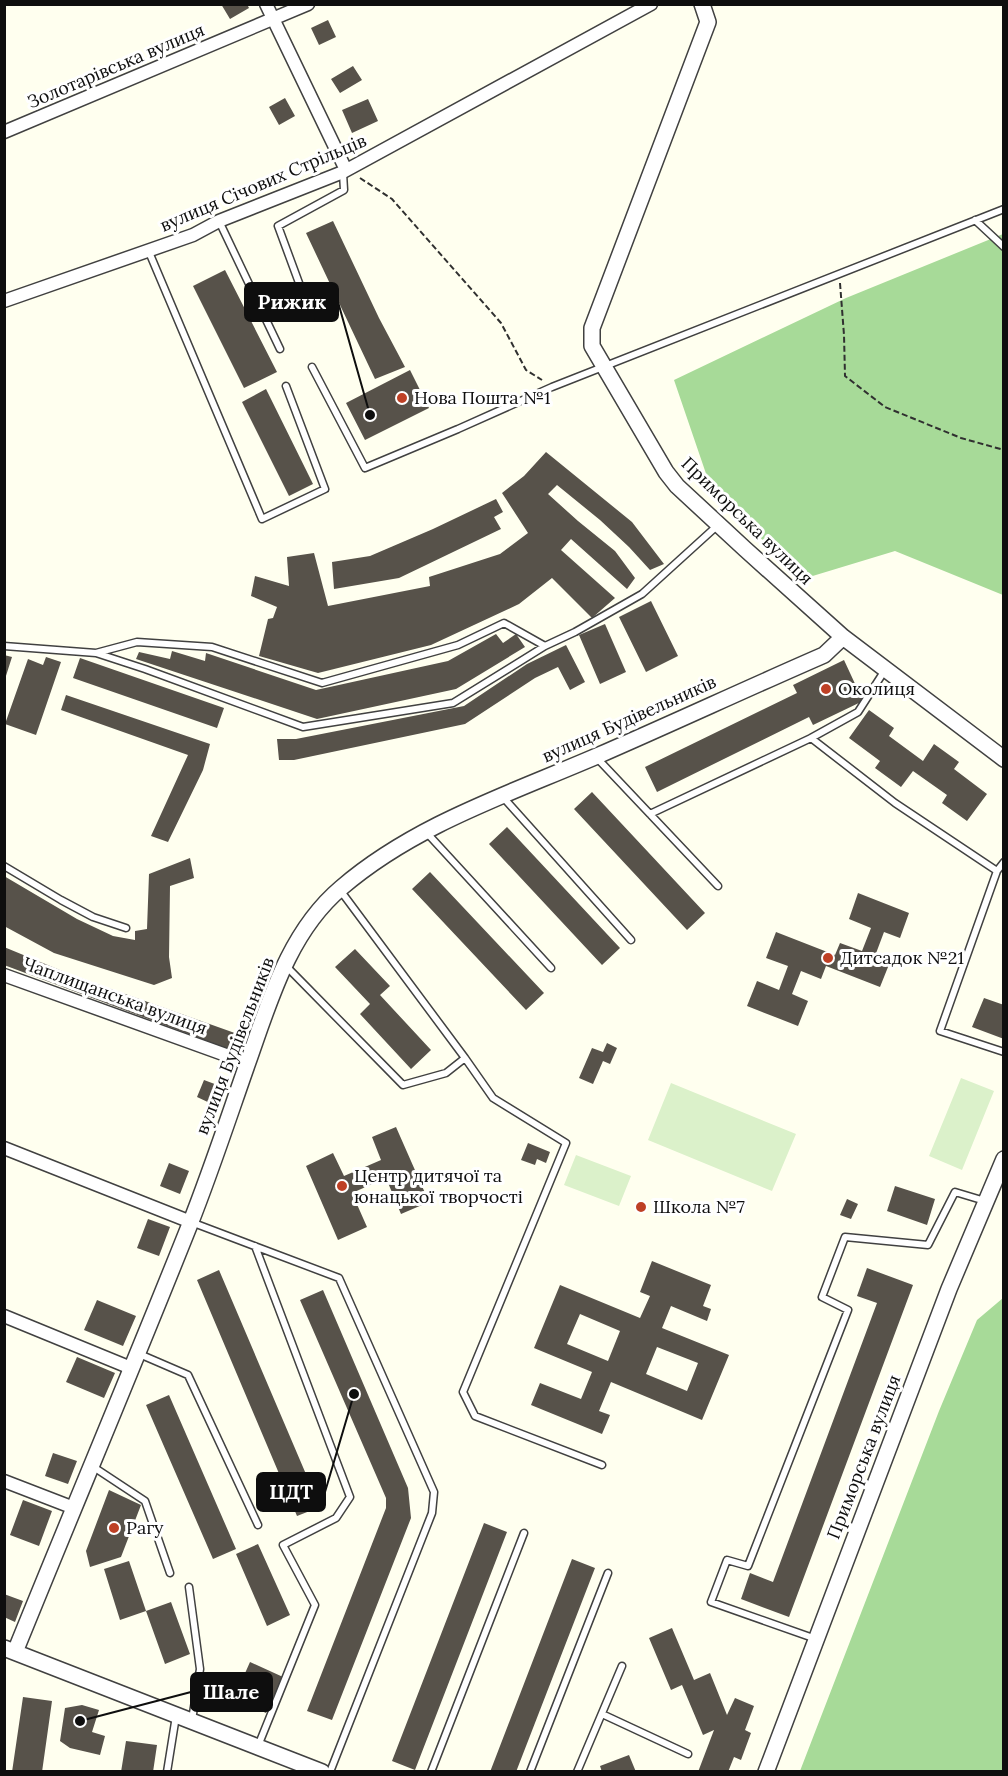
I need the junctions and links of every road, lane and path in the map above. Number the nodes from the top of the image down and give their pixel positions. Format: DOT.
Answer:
graph roads {
  1 [pos="266,4"];
  2 [pos="308,4"];
  3 [pos="651,4"];
  4 [pos="702,4"];
  5 [pos="273,19"];
  6 [pos="4,132"];
  7 [pos="345,171"];
  8 [pos="1004,209"];
  9 [pos="219,220"];
  10 [pos="975,220"];
  11 [pos="1004,247"];
  12 [pos="149,252"];
  13 [pos="835,275"];
  14 [pos="4,301"];
  15 [pos="309,310"];
  16 [pos="280,349"];
  17 [pos="604,366"];
  18 [pos="312,367"];
  19 [pos="286,386"];
  20 [pos="552,387"];
  21 [pos="1004,450"];
  22 [pos="719,525"];
  23 [pos="843,637"];
  24 [pos="4,645"];
  25 [pos="545,646"];
  26 [pos="96,653"];
  27 [pos="886,669"];
  28 [pos="810,738"];
  29 [pos="595,757"];
  30 [pos="1004,759"];
  31 [pos="501,795"];
  32 [pos="650,814"];
  33 [pos="426,832"];
  34 [pos="1004,862"];
  35 [pos="4,866"];
  36 [pos="997,871"];
  37 [pos="718,886"];
  38 [pos="339,889"];
  39 [pos="126,928"];
  40 [pos="631,940"];
  41 [pos="285,966"];
  42 [pos="551,968"];
  43 [pos="4,975"];
  44 [pos="1004,1052"];
  45 [pos="465,1058"];
  46 [pos="248,1063"];
  47 [pos="4,1148"];
  48 [pos="1004,1159"];
  49 [pos="986,1201"];
  50 [pos="191,1222"];
  51 [pos="255,1246"];
  52 [pos="4,1316"];
  53 [pos="134,1360"];
  54 [pos="91,1466"];
  55 [pos="602,1466"];
  56 [pos="4,1481"];
  57 [pos="74,1508"];
  58 [pos="258,1525"];
  59 [pos="524,1533"];
  60 [pos="170,1573"];
  61 [pos="608,1574"];
  62 [pos="189,1587"];
  63 [pos="816,1639"];
  64 [pos="10,1650"];
  65 [pos="622,1666"];
  66 [pos="602,1714"];
  67 [pos="177,1715"];
  68 [pos="192,1721"];
  69 [pos="258,1746"];
  70 [pos="688,1754"];
  71 [pos="167,1772"];
  72 [pos="321,1772"];
  73 [pos="330,1772"];
  74 [pos="431,1772"];
  75 [pos="530,1772"];
  76 [pos="577,1772"];
  77 [pos="766,1772"];
  1 -- 5 [label="street"];
  2 -- 5 [label="street, Золотарівська вулиця"];
  3 -- 7 [label="street, вулиця Січових Стрільців"];
  4 -- 17 [label="street, Приморська вулиця"];
  5 -- 6 [label="street, Золотарівська вулиця"];
  5 -- 7 [label="street"];
  7 -- 9 [label="street, вулиця Січових Стрільців"];
  7 -- 15 [label="lane"];
  7 -- 20 [label="path"];
  8 -- 10 [label="lane"];
  9 -- 12 [label="street, вулиця Січових Стрільців"];
  9 -- 16 [label="lane"];
  10 -- 11 [label="lane"];
  10 -- 13 [label="lane"];
  12 -- 14 [label="street, вулиця Січових Стрільців"];
  12 -- 19 [label="lane"];
  13 -- 17 [label="lane"];
  13 -- 21 [label="path"];
  17 -- 20 [label="lane"];
  17 -- 22 [label="street, Приморська вулиця"];
  18 -- 20 [label="lane"];
  22 -- 23 [label="street, Приморська вулиця"];
  22 -- 25 [label="lane"];
  23 -- 27 [label="street, Приморська вулиця"];
  23 -- 29 [label="street, вулиця Будівельників"];
  24 -- 26 [label="lane"];
  25 -- 26 [label="lane"];
  25 -- 26 [label="lane"];
  27 -- 28 [label="lane"];
  27 -- 30 [label="street, Приморська вулиця"];
  28 -- 32 [label="lane"];
  28 -- 36 [label="lane"];
  29 -- 31 [label="street, вулиця Будівельників"];
  29 -- 32 [label="lane"];
  31 -- 33 [label="street, вулиця Будівельників"];
  31 -- 40 [label="lane"];
  32 -- 37 [label="lane"];
  33 -- 38 [label="street, вулиця Будівельників"];
  33 -- 42 [label="lane"];
  34 -- 36 [label="lane"];
  35 -- 39 [label="lane"];
  36 -- 44 [label="lane"];
  38 -- 41 [label="street, вулиця Будівельників"];
  38 -- 45 [label="lane"];
  41 -- 45 [label="lane"];
  41 -- 46 [label="street, вулиця Будівельників"];
  43 -- 46 [label="street, Чаплищанська вулиця"];
  45 -- 55 [label="lane"];
  46 -- 50 [label="street, вулиця Будівельників"];
  47 -- 50 [label="street"];
  48 -- 49 [label="street, Приморська вулиця"];
  49 -- 63 [label="street, Приморська вулиця"];
  49 -- 63 [label="lane"];
  50 -- 51 [label="lane"];
  50 -- 53 [label="street, вулиця Будівельників"];
  51 -- 69 [label="lane"];
  51 -- 73 [label="lane"];
  52 -- 53 [label="street"];
  53 -- 54 [label="street, вулиця Будівельників"];
  53 -- 58 [label="lane"];
  54 -- 57 [label="street, вулиця Будівельників"];
  54 -- 60 [label="lane"];
  56 -- 57 [label="street"];
  57 -- 64 [label="street, вулиця Будівельників"];
  59 -- 74 [label="lane"];
  61 -- 75 [label="lane"];
  62 -- 68 [label="lane"];
  63 -- 77 [label="street, Приморська вулиця"];
  64 -- 67 [label="street"];
  65 -- 66 [label="lane"];
  66 -- 70 [label="lane"];
  66 -- 76 [label="lane"];
  67 -- 68 [label="street"];
  67 -- 71 [label="lane"];
  68 -- 69 [label="street"];
  69 -- 72 [label="street"];
}
